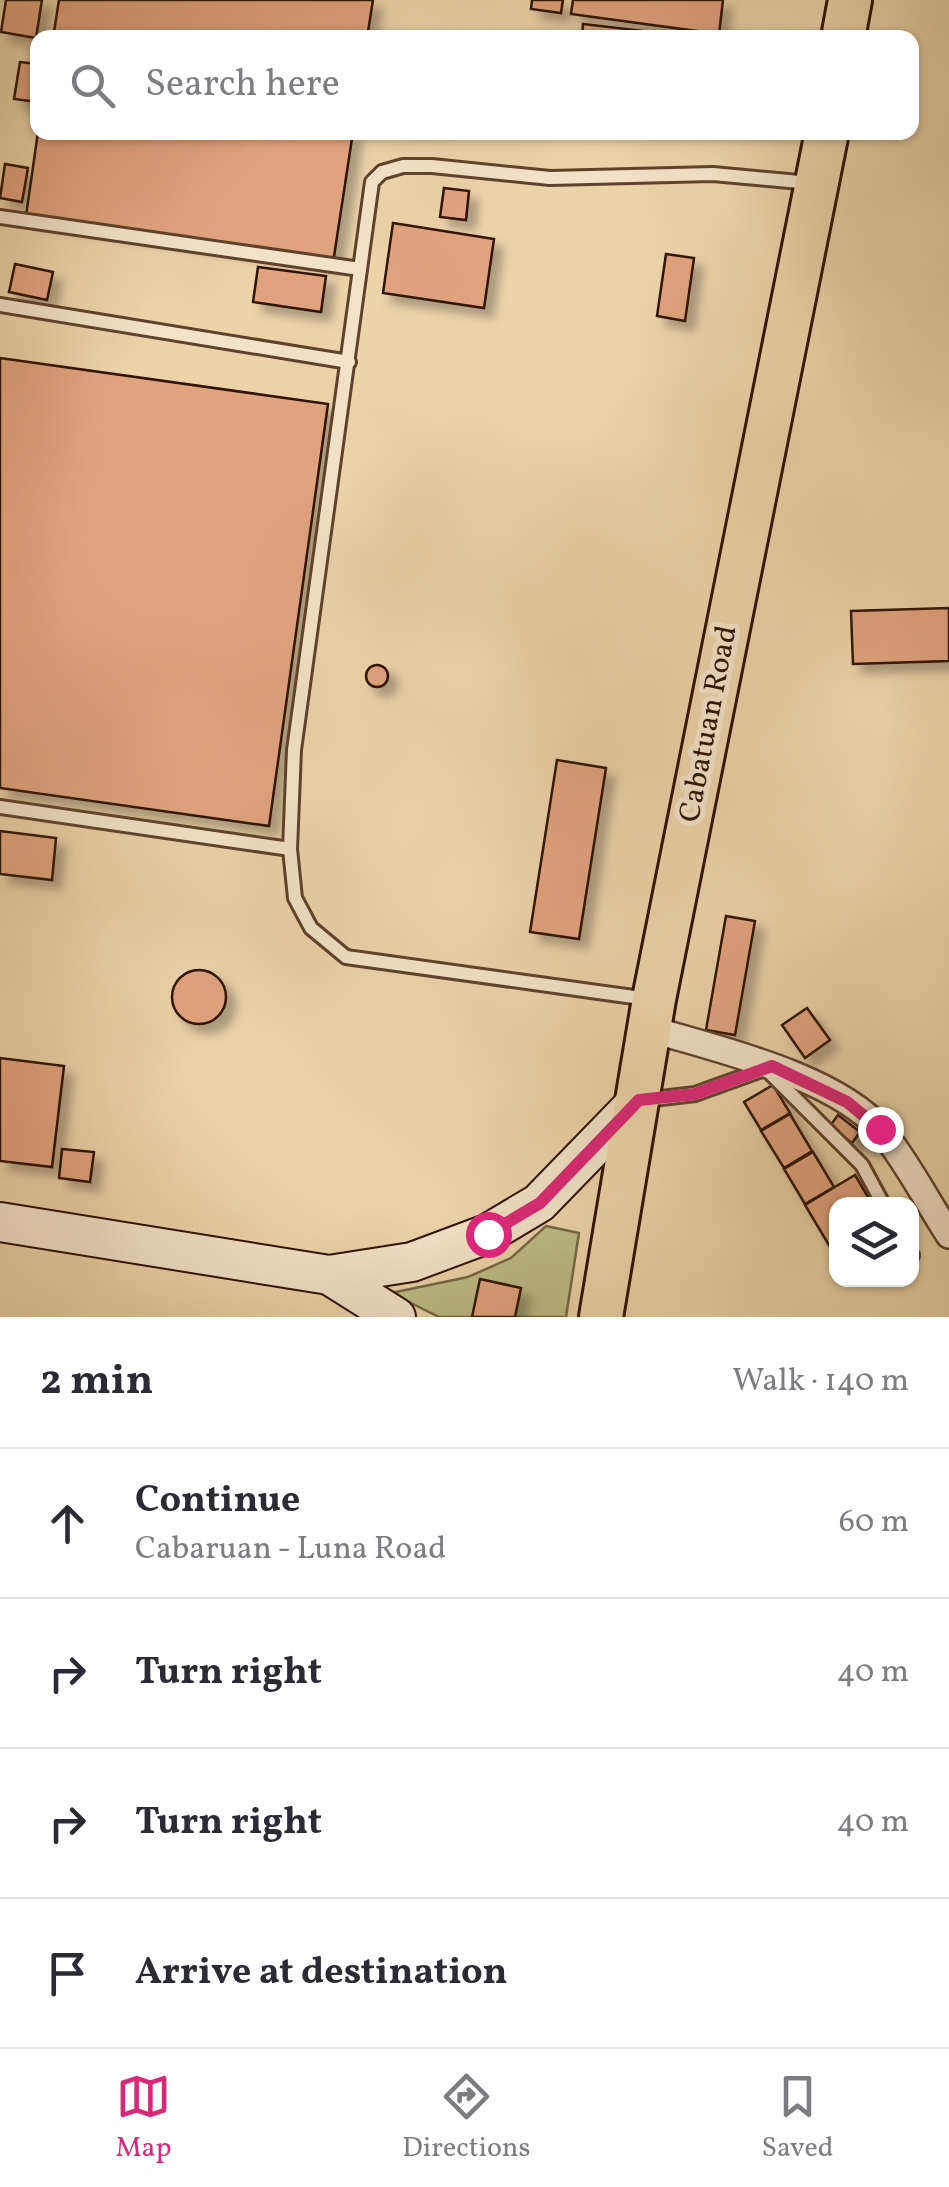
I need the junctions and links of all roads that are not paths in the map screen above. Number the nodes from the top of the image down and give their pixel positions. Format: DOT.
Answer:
graph roads {
  1 [pos="850,0"];
  2 [pos="844,30"];
  3 [pos="825,140"];
  4 [pos="818,183"];
  5 [pos="0,218"];
  6 [pos="360,269"];
  7 [pos="0,305"];
  8 [pos="349,362"];
  9 [pos="0,807"];
  10 [pos="290,848"];
  11 [pos="652,1014"];
  12 [pos="768,1067"];
  13 [pos="639,1100"];
  14 [pos="880,1197"];
  15 [pos="0,1222"];
  16 [pos="949,1235"];
  17 [pos="329,1275"];
  18 [pos="396,1317"];
  19 [pos="601,1317"];
  1 -- 2 [label="highway"];
  3 -- 4 [label="highway, Cabatuan Road"];
  4 -- 6 [label="lane"];
  4 -- 11 [label="highway, Cabatuan Road"];
  5 -- 6 [label="lane"];
  6 -- 8 [label="lane"];
  7 -- 8 [label="lane"];
  8 -- 10 [label="lane"];
  9 -- 10 [label="lane"];
  10 -- 11 [label="lane"];
  11 -- 12 [label="street"];
  11 -- 13 [label="highway, Cabatuan Road"];
  12 -- 13 [label="lane"];
  12 -- 14 [label="lane"];
  12 -- 16 [label="street"];
  13 -- 17 [label="main road"];
  13 -- 19 [label="highway, Cabatuan Road"];
  15 -- 17 [label="main road"];
  17 -- 18 [label="main road"];
}
